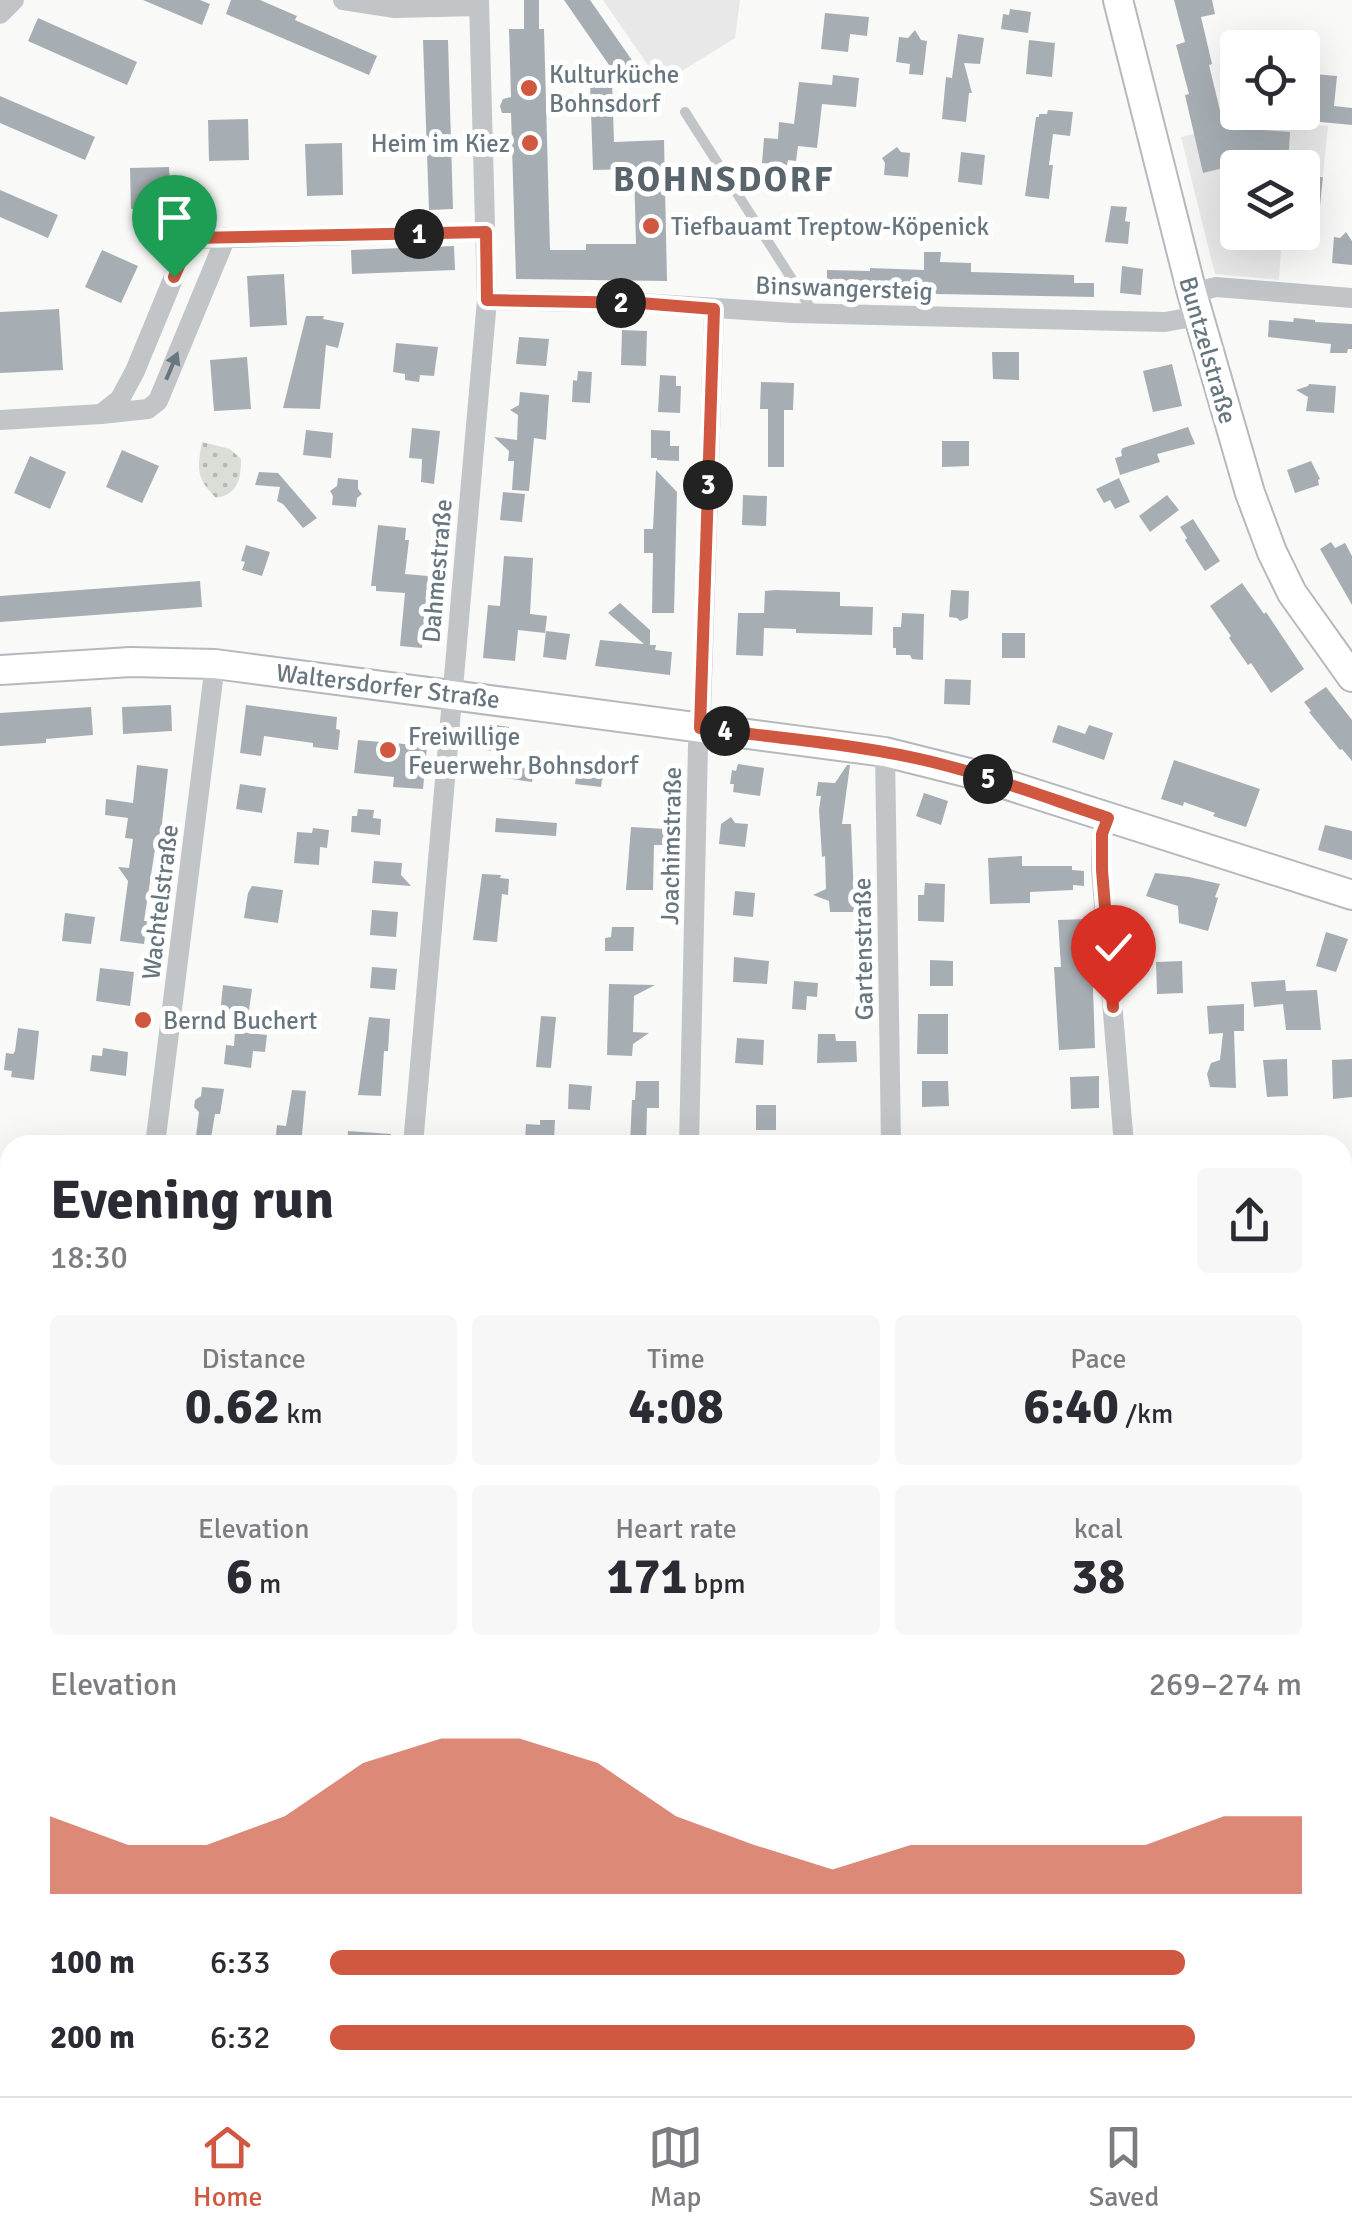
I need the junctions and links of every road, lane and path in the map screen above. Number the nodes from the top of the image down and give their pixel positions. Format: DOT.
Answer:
graph roads {
  1 [pos="14,0"];
  2 [pos="343,0"];
  3 [pos="1118,0"];
  4 [pos="479,3"];
  5 [pos="0,14"];
  6 [pos="685,112"];
  7 [pos="486,232"];
  8 [pos="352,235"];
  9 [pos="226,237"];
  10 [pos="1352,298"];
  11 [pos="487,300"];
  12 [pos="1195,304"];
  13 [pos="714,309"];
  14 [pos="813,313"];
  15 [pos="101,414"];
  16 [pos="0,420"];
  17 [pos="215,664"];
  18 [pos="0,670"];
  19 [pos="1352,677"];
  20 [pos="451,694"];
  21 [pos="700,728"];
  22 [pos="886,752"];
  23 [pos="1108,818"];
  24 [pos="1352,896"];
  25 [pos="155,1135"];
  26 [pos="414,1135"];
  27 [pos="690,1135"];
  28 [pos="891,1135"];
  29 [pos="1123,1135"];
  1 -- 5 [label="street"];
  2 -- 4 [label="street"];
  3 -- 12 [label="street, Buntzelstraße"];
  4 -- 7 [label="street, Dahmestraße"];
  6 -- 14 [label="lane"];
  7 -- 8 [label="lane"];
  7 -- 11 [label="street, Dahmestraße"];
  8 -- 9 [label="street"];
  9 -- 15 [label="street"];
  15 -- 9 [label="street, one-way"];
  10 -- 12 [label="street, Binswangersteig"];
  11 -- 13 [label="street, Binswangersteig"];
  11 -- 20 [label="street, Dahmestraße"];
  12 -- 14 [label="street, Binswangersteig"];
  12 -- 19 [label="street, Buntzelstraße"];
  13 -- 14 [label="street, Binswangersteig"];
  13 -- 21 [label="street, Joachimstraße"];
  15 -- 16 [label="street"];
  17 -- 18 [label="street, Waltersdorfer Straße"];
  17 -- 20 [label="street, Waltersdorfer Straße"];
  17 -- 25 [label="street, Wachtelstraße"];
  20 -- 21 [label="street, Waltersdorfer Straße"];
  20 -- 26 [label="street, Dahmestraße"];
  21 -- 22 [label="street, Waltersdorfer Straße"];
  21 -- 27 [label="street, Joachimstraße"];
  22 -- 23 [label="street, Waltersdorfer Straße"];
  22 -- 28 [label="street, Gartenstraße"];
  23 -- 24 [label="street, Waltersdorfer Straße"];
  23 -- 29 [label="street"];
}
